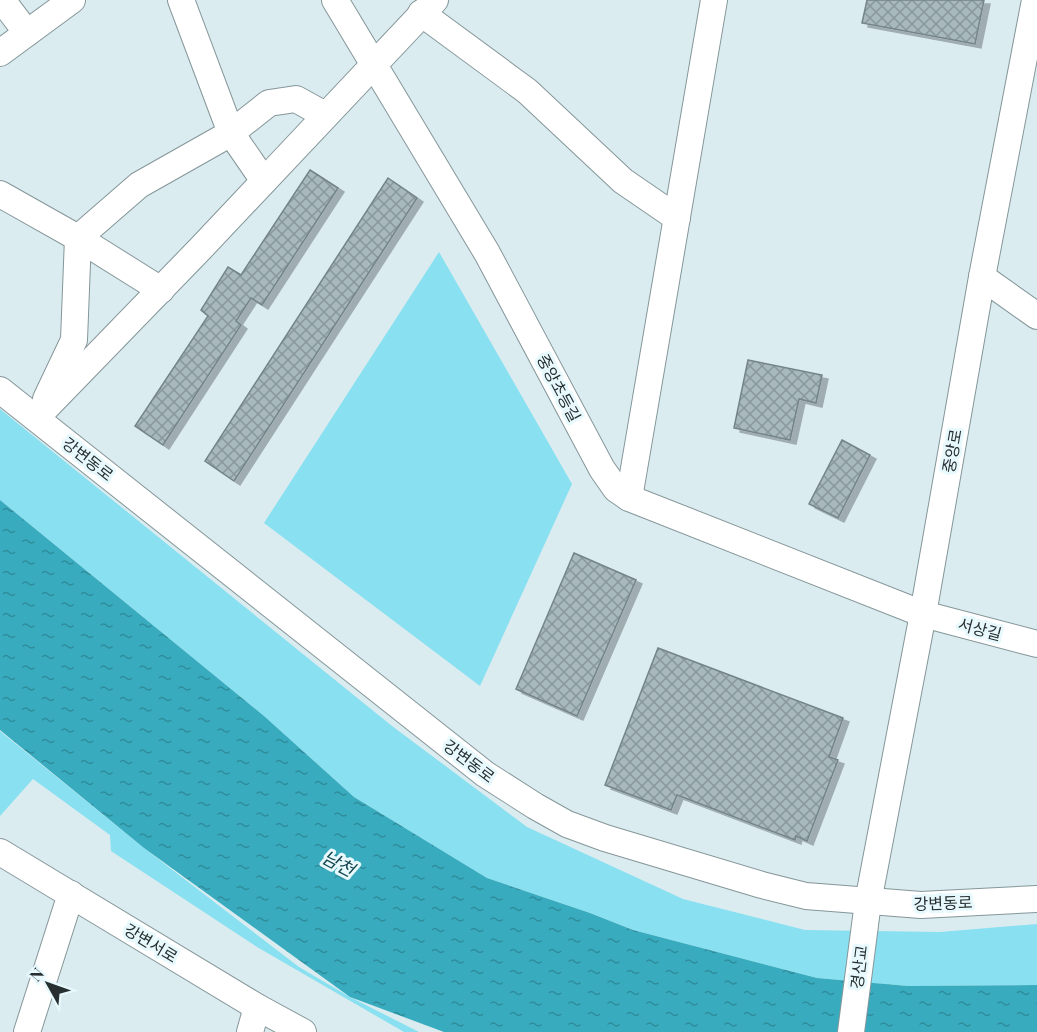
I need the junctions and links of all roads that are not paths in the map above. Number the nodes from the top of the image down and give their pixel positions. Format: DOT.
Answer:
graph roads {
  1 [pos="2,0"];
  2 [pos="72,0"];
  3 [pos="181,0"];
  4 [pos="335,0"];
  5 [pos="714,0"];
  6 [pos="1035,0"];
  7 [pos="428,7"];
  8 [pos="27,33"];
  9 [pos="0,53"];
  10 [pos="373,64"];
  11 [pos="325,115"];
  12 [pos="231,133"];
  13 [pos="264,181"];
  14 [pos="0,194"];
  15 [pos="677,218"];
  16 [pos="78,238"];
  17 [pos="982,277"];
  18 [pos="161,290"];
  19 [pos="1037,316"];
  20 [pos="0,390"];
  21 [pos="36,418"];
  22 [pos="629,498"];
  23 [pos="923,614"];
  24 [pos="1037,644"];
  25 [pos="0,852"];
  26 [pos="71,894"];
  27 [pos="1037,899"];
  28 [pos="868,902"];
  29 [pos="257,1007"];
  30 [pos="27,1032"];
  31 [pos="250,1032"];
  32 [pos="303,1032"];
  33 [pos="851,1032"];
  1 -- 8 [label="street"];
  2 -- 8 [label="street"];
  3 -- 12 [label="street"];
  4 -- 10 [label="street, 중앙초등길"];
  5 -- 15 [label="street"];
  6 -- 17 [label="street, 중앙로"];
  7 -- 10 [label="street"];
  7 -- 15 [label="street"];
  8 -- 9 [label="street"];
  10 -- 11 [label="street"];
  10 -- 22 [label="street, 중앙초등길"];
  11 -- 12 [label="street"];
  11 -- 13 [label="street"];
  12 -- 13 [label="street"];
  12 -- 16 [label="street"];
  13 -- 18 [label="street"];
  14 -- 16 [label="street"];
  15 -- 22 [label="street"];
  16 -- 18 [label="street"];
  16 -- 21 [label="street"];
  17 -- 19 [label="street"];
  17 -- 23 [label="street, 중앙로"];
  18 -- 21 [label="street"];
  20 -- 21 [label="street, 강변동로"];
  21 -- 28 [label="street, 강변동로"];
  22 -- 23 [label="street, 중앙초등길"];
  23 -- 24 [label="street, 서상길"];
  23 -- 28 [label="street, 중앙로"];
  25 -- 26 [label="street, 강변서로"];
  26 -- 29 [label="street, 강변서로"];
  26 -- 30 [label="street"];
  27 -- 28 [label="street, 강변동로"];
  28 -- 33 [label="street, 경산교"];
  29 -- 31 [label="street"];
  29 -- 32 [label="street, 강변서로"];
}
